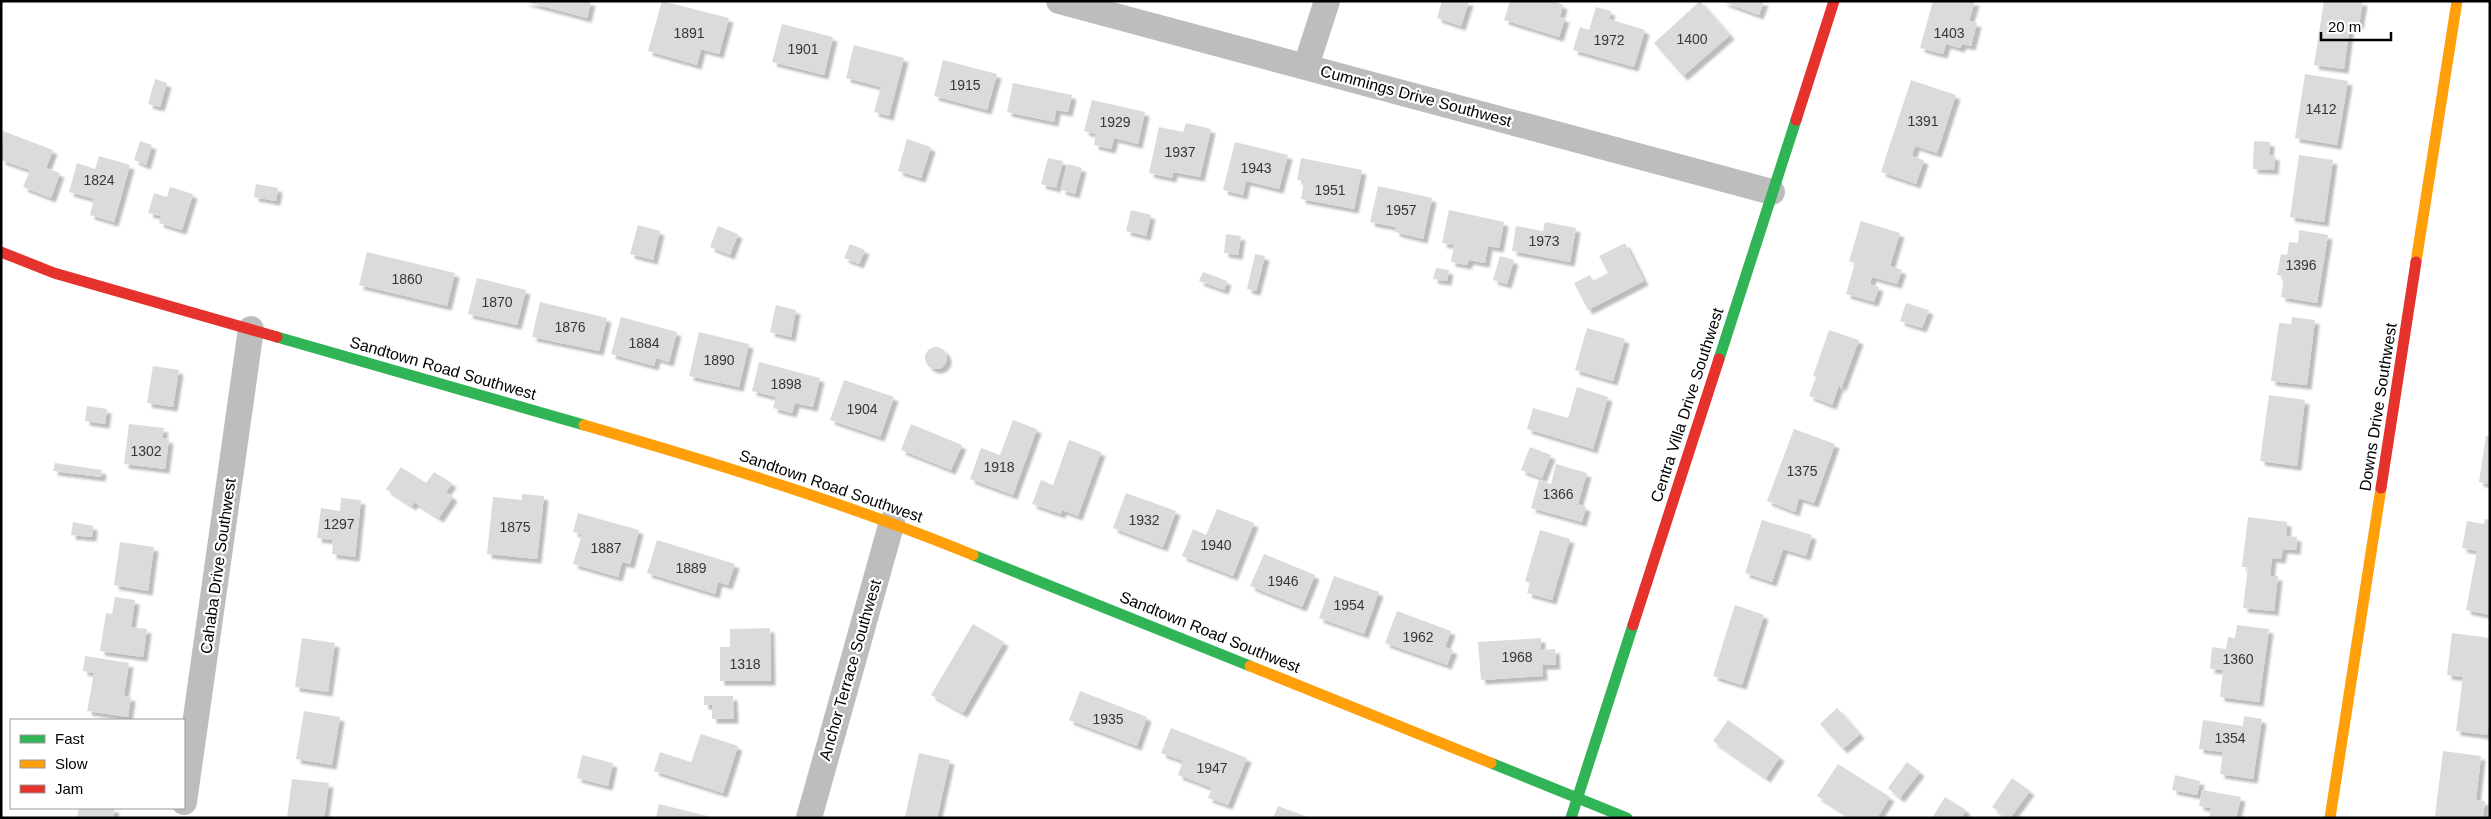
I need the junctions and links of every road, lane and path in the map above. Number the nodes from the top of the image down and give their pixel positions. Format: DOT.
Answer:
graph roads {
  1 [pos="1059,1"];
  2 [pos="1327,1"];
  3 [pos="1834,1"];
  4 [pos="2457,1"];
  5 [pos="1306,66"];
  6 [pos="1772,192"];
  7 [pos="1,252"];
  8 [pos="251,329"];
  9 [pos="892,522"];
  10 [pos="185,795"];
  11 [pos="1578,796"];
  12 [pos="809,818"];
  13 [pos="1571,818"];
  14 [pos="1627,818"];
  15 [pos="2330,818"];
  1 -- 5 [label="street, Cummings Drive Southwest"];
  2 -- 5 [label="street"];
  3 -- 6 [label="street, Centra Villa Drive Southwest"];
  4 -- 15 [label="street, Downs Drive Southwest"];
  5 -- 6 [label="street, Cummings Drive Southwest"];
  6 -- 11 [label="street, Centra Villa Drive Southwest"];
  7 -- 8 [label="street, Sandtown Road Southwest"];
  8 -- 9 [label="street, Sandtown Road Southwest"];
  8 -- 10 [label="street, Cahaba Drive Southwest"];
  9 -- 11 [label="street, Sandtown Road Southwest"];
  9 -- 12 [label="street, Anchor Terrace Southwest"];
  11 -- 13 [label="street, Centra Villa Drive Southwest"];
  11 -- 14 [label="street, Sandtown Road Southwest"];
}
